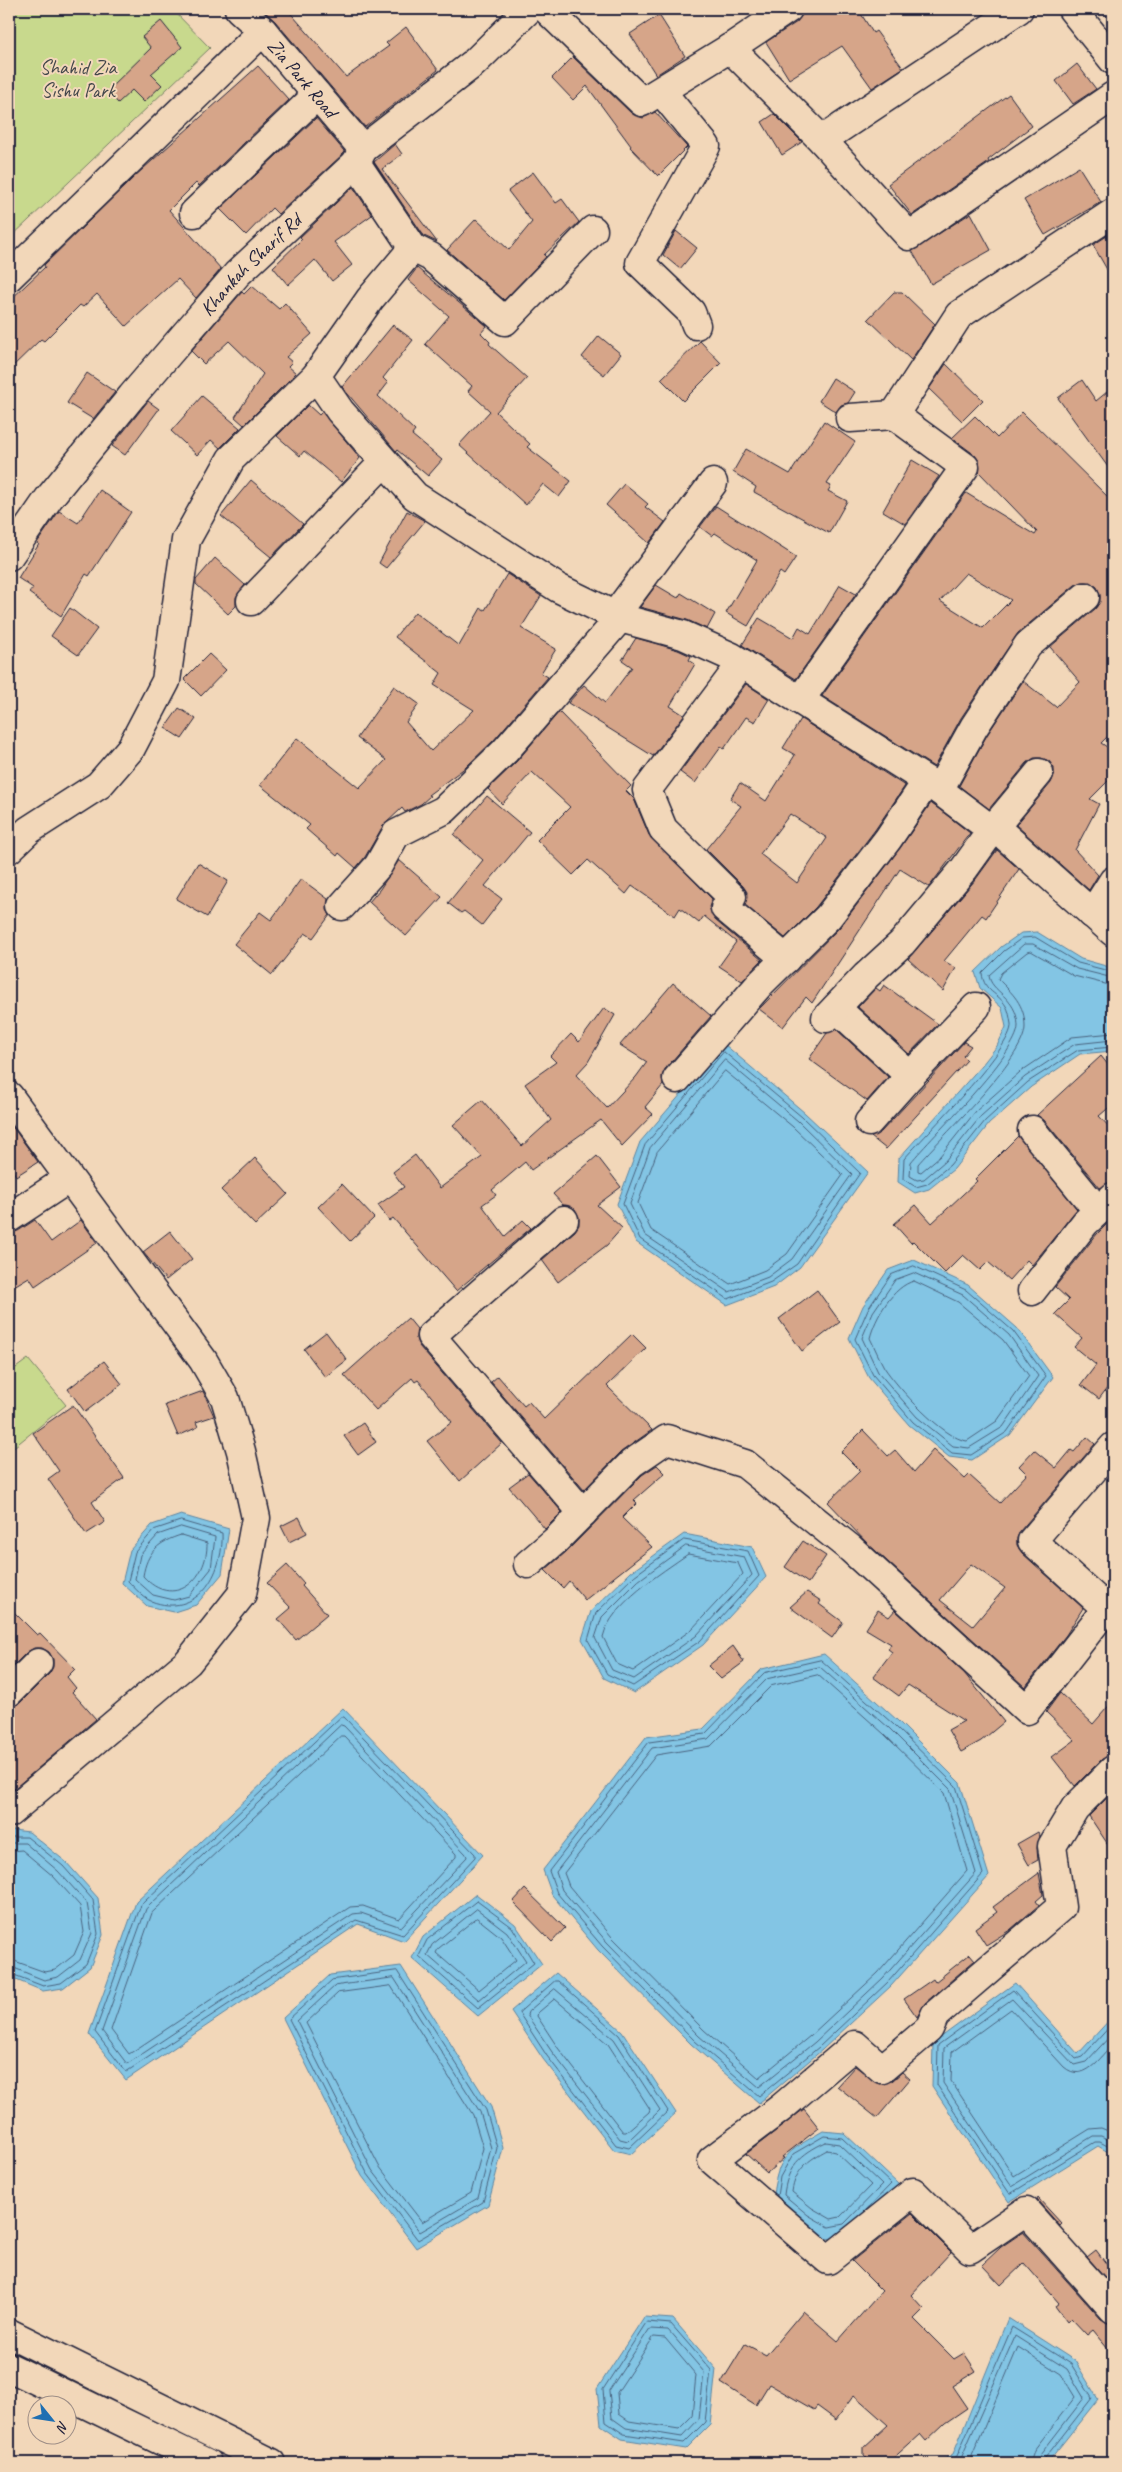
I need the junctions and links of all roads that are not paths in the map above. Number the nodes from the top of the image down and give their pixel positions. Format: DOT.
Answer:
graph roads {
  1 [pos="239,9"];
  2 [pos="529,9"];
  3 [pos="546,9"];
  4 [pos="788,9"];
  5 [pos="1018,9"];
  6 [pos="1072,9"];
  7 [pos="263,31"];
  8 [pos="730,48"];
  9 [pos="1113,60"];
  10 [pos="661,91"];
  11 [pos="317,95"];
  12 [pos="1113,96"];
  13 [pos="822,140"];
  14 [pos="359,156"];
  15 [pos="1113,212"];
  16 [pos="194,213"];
  17 [pos="593,230"];
  18 [pos="413,248"];
  19 [pos="9,277"];
  20 [pos="696,325"];
  21 [pos="316,376"];
  22 [pos="894,415"];
  23 [pos="850,418"];
  24 [pos="384,462"];
  25 [pos="713,483"];
  26 [pos="9,556"];
  27 [pos="1085,597"];
  28 [pos="251,601"];
  29 [pos="617,617"];
  30 [pos="742,663"];
  31 [pos="800,700"];
  32 [pos="1039,773"];
  33 [pos="933,786"];
  34 [pos="992,830"];
  35 [pos="9,849"];
  36 [pos="1113,881"];
  37 [pos="342,906"];
  38 [pos="1092,914"];
  39 [pos="1113,932"];
  40 [pos="786,959"];
  41 [pos="976,1007"];
  42 [pos="910,1076"];
  43 [pos="676,1079"];
  44 [pos="9,1096"];
  45 [pos="869,1122"];
  46 [pos="1032,1130"];
  47 [pos="68,1180"];
  48 [pos="1106,1204"];
  49 [pos="9,1218"];
  50 [pos="564,1220"];
  51 [pos="1032,1291"];
  52 [pos="1113,1447"];
  53 [pos="583,1513"];
  54 [pos="528,1564"];
  55 [pos="1110,1604"];
  56 [pos="38,1663"];
  57 [pos="9,1692"];
  58 [pos="1113,1770"];
  59 [pos="9,1813"];
  60 [pos="1113,2309"];
  61 [pos="9,2334"];
  62 [pos="9,2367"];
  63 [pos="207,2463"];
  64 [pos="272,2463"];
  1 -- 7 [label="street, Zia Park Road"];
  2 -- 14 [label="street, Khankah Sharif Rd"];
  3 -- 10 [label="street"];
  4 -- 8 [label="street"];
  5 -- 13 [label="street"];
  6 -- 9 [label="street"];
  7 -- 11 [label="street, Zia Park Road"];
  7 -- 19 [label="street"];
  8 -- 10 [label="street"];
  8 -- 13 [label="street"];
  10 -- 20 [label="street"];
  11 -- 14 [label="street, Zia Park Road"];
  11 -- 16 [label="street"];
  12 -- 13 [label="street"];
  14 -- 18 [label="street, Zia Park Road"];
  14 -- 26 [label="street, Khankah Sharif Rd"];
  15 -- 22 [label="street"];
  17 -- 18 [label="street"];
  18 -- 21 [label="street"];
  21 -- 24 [label="street"];
  21 -- 35 [label="street"];
  22 -- 23 [label="street"];
  22 -- 31 [label="street"];
  24 -- 28 [label="street"];
  24 -- 29 [label="street"];
  25 -- 29 [label="street"];
  27 -- 33 [label="street"];
  29 -- 30 [label="street"];
  29 -- 37 [label="street"];
  30 -- 31 [label="street"];
  30 -- 40 [label="street"];
  31 -- 33 [label="street"];
  32 -- 34 [label="street"];
  33 -- 34 [label="street"];
  33 -- 40 [label="street"];
  34 -- 38 [label="street"];
  34 -- 42 [label="street"];
  36 -- 38 [label="street"];
  38 -- 39 [label="street"];
  40 -- 43 [label="street"];
  41 -- 42 [label="street"];
  42 -- 45 [label="street"];
  44 -- 47 [label="street"];
  46 -- 48 [label="street"];
  47 -- 49 [label="street"];
  47 -- 59 [label="street"];
  48 -- 51 [label="street"];
  50 -- 53 [label="street"];
  52 -- 55 [label="street"];
  53 -- 54 [label="street"];
  53 -- 55 [label="street"];
  56 -- 57 [label="street"];
  58 -- 60 [label="street"];
  61 -- 64 [label="street"];
  62 -- 63 [label="street"];
}
